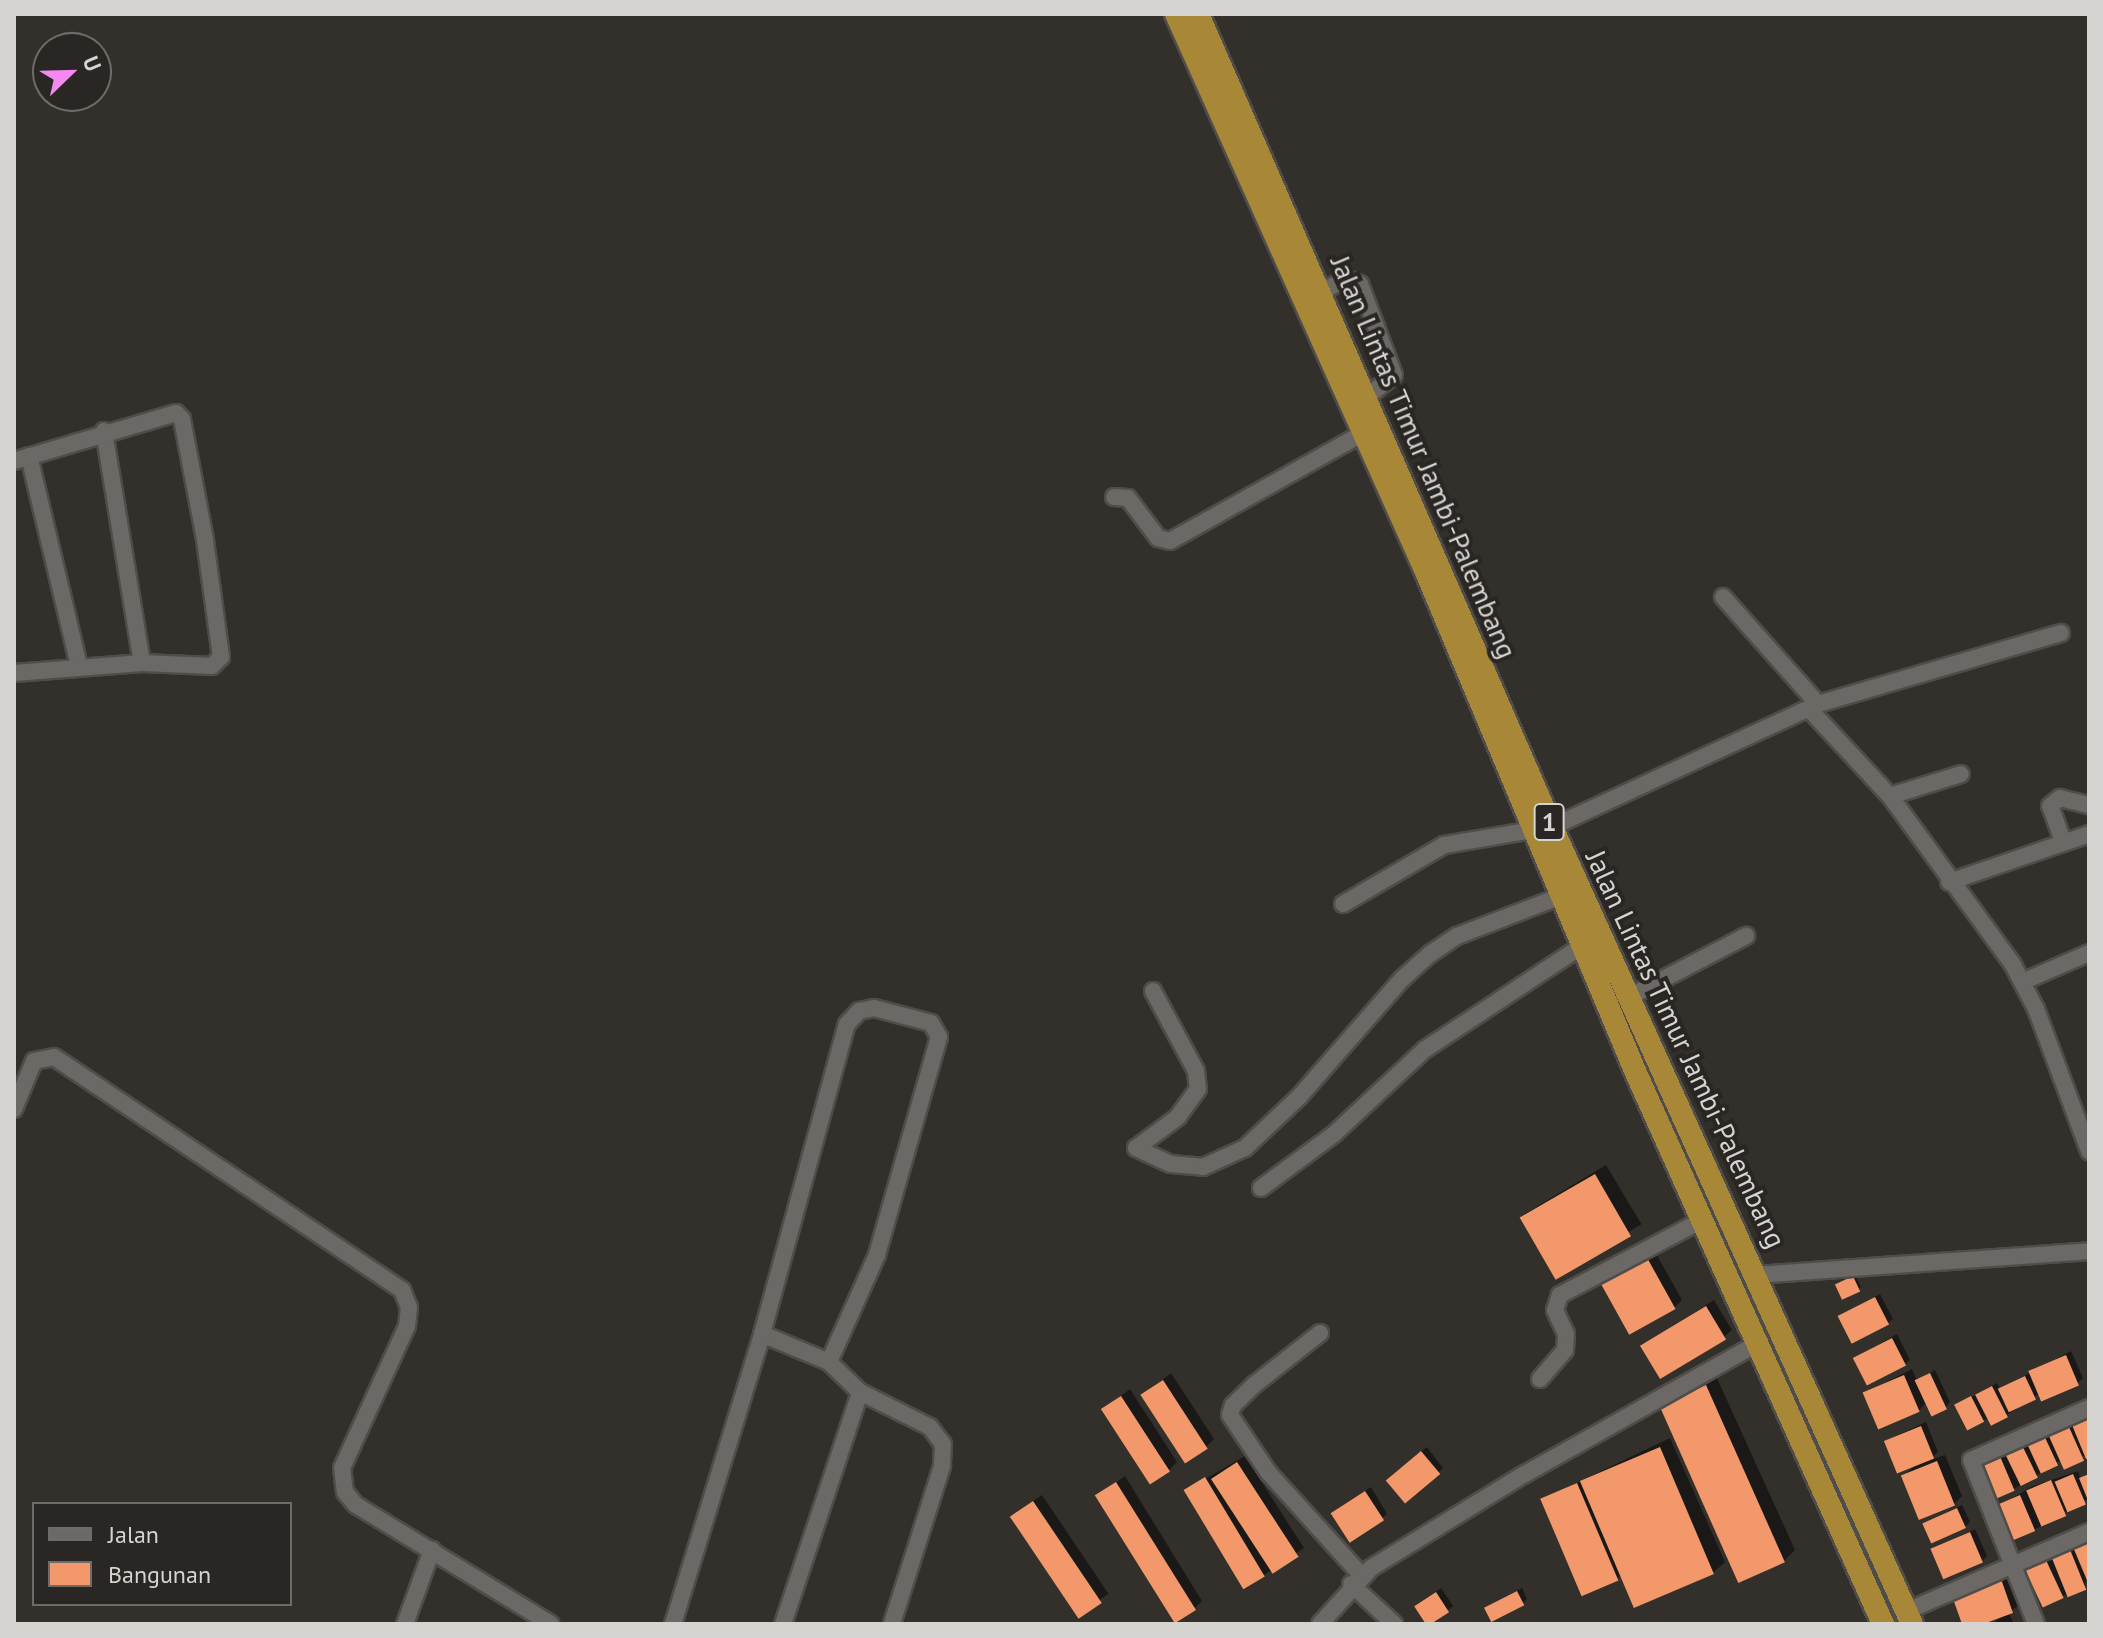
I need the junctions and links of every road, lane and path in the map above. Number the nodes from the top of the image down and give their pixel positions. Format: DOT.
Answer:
graph roads {
  1 [pos="1176,14"];
  2 [pos="1198,14"];
  3 [pos="1320,292"];
  4 [pos="1367,397"];
  5 [pos="104,431"];
  6 [pos="1363,433"];
  7 [pos="21,459"];
  8 [pos="1114,497"];
  9 [pos="1723,597"];
  10 [pos="2061,633"];
  11 [pos="142,663"];
  12 [pos="79,666"];
  13 [pos="14,673"];
  14 [pos="1814,707"];
  15 [pos="1961,774"];
  16 [pos="1890,796"];
  17 [pos="2089,805"];
  18 [pos="1543,828"];
  19 [pos="2089,834"];
  20 [pos="2063,841"];
  21 [pos="1949,882"];
  22 [pos="1561,896"];
  23 [pos="1343,904"];
  24 [pos="1746,936"];
  25 [pos="1582,946"];
  26 [pos="2089,953"];
  27 [pos="2022,982"];
  28 [pos="1153,991"];
  29 [pos="1631,996"];
  30 [pos="34,1061"];
  31 [pos="14,1062"];
  32 [pos="14,1109"];
  33 [pos="1681,1110"];
  34 [pos="1658,1120"];
  35 [pos="2089,1151"];
  36 [pos="1261,1188"];
  37 [pos="1704,1219"];
  38 [pos="2089,1251"];
  39 [pos="1757,1275"];
  40 [pos="1320,1333"];
  41 [pos="762,1334"];
  42 [pos="1760,1342"];
  43 [pos="829,1362"];
  44 [pos="1540,1379"];
  45 [pos="860,1392"];
  46 [pos="2089,1408"];
  47 [pos="2089,1532"];
  48 [pos="432,1550"];
  49 [pos="2012,1566"];
  50 [pos="1356,1580"];
  51 [pos="1909,1618"];
  52 [pos="405,1624"];
  53 [pos="551,1624"];
  54 [pos="673,1624"];
  55 [pos="783,1624"];
  56 [pos="892,1624"];
  57 [pos="1320,1624"];
  58 [pos="1394,1624"];
  59 [pos="1883,1624"];
  60 [pos="2036,1624"];
  1 -- 6 [label="highway, Jalan Lintas Timur Jambi-Palembang / 1"];
  2 -- 3 [label="highway, Jalan Lintas Timur Jambi-Palembang / 1"];
  3 -- 4 [label="highway, Jalan Lintas Timur Jambi-Palembang / 1"];
  3 -- 4 [label="street"];
  4 -- 18 [label="highway, Jalan Lintas Timur Jambi-Palembang / 1"];
  5 -- 7 [label="street"];
  5 -- 11 [label="street"];
  5 -- 11 [label="street"];
  6 -- 8 [label="street"];
  6 -- 18 [label="highway, Jalan Lintas Timur Jambi-Palembang / 1"];
  7 -- 12 [label="street"];
  9 -- 14 [label="street"];
  10 -- 14 [label="street"];
  11 -- 12 [label="street"];
  12 -- 13 [label="street"];
  14 -- 16 [label="street"];
  14 -- 18 [label="street"];
  15 -- 16 [label="street"];
  16 -- 21 [label="street"];
  17 -- 20 [label="street"];
  18 -- 22 [label="highway, Jalan Lintas Timur Jambi-Palembang / 1"];
  18 -- 23 [label="street"];
  18 -- 29 [label="highway, Jalan Lintas Timur Jambi-Palembang / 1"];
  19 -- 20 [label="street"];
  20 -- 21 [label="street"];
  21 -- 27 [label="street"];
  22 -- 25 [label="highway, Jalan Lintas Timur Jambi-Palembang / 1"];
  22 -- 28 [label="street"];
  24 -- 29 [label="street"];
  25 -- 34 [label="highway, Jalan Lintas Timur Jambi-Palembang / 1"];
  25 -- 36 [label="street"];
  26 -- 27 [label="street"];
  27 -- 35 [label="street"];
  29 -- 33 [label="highway, Jalan Lintas Timur Jambi-Palembang / 1"];
  30 -- 31 [label="street"];
  30 -- 32 [label="street"];
  30 -- 48 [label="street"];
  33 -- 34 [label="highway"];
  33 -- 39 [label="highway, Jalan Lintas Timur Jambi-Palembang / 1"];
  34 -- 37 [label="highway, Jalan Lintas Timur Jambi-Palembang / 1"];
  37 -- 42 [label="highway, Jalan Lintas Timur Jambi-Palembang / 1"];
  37 -- 44 [label="street"];
  38 -- 39 [label="street"];
  39 -- 51 [label="highway, Jalan Lintas Timur Jambi-Palembang / 1"];
  40 -- 50 [label="street"];
  41 -- 43 [label="street"];
  41 -- 43 [label="street"];
  41 -- 54 [label="street"];
  42 -- 50 [label="street"];
  42 -- 59 [label="highway, Jalan Lintas Timur Jambi-Palembang / 1"];
  43 -- 45 [label="street"];
  45 -- 55 [label="street"];
  45 -- 56 [label="street"];
  46 -- 49 [label="street"];
  47 -- 49 [label="street"];
  48 -- 52 [label="street"];
  48 -- 53 [label="street"];
  49 -- 51 [label="street"];
  49 -- 60 [label="street"];
  50 -- 57 [label="street"];
  50 -- 58 [label="street"];
}
